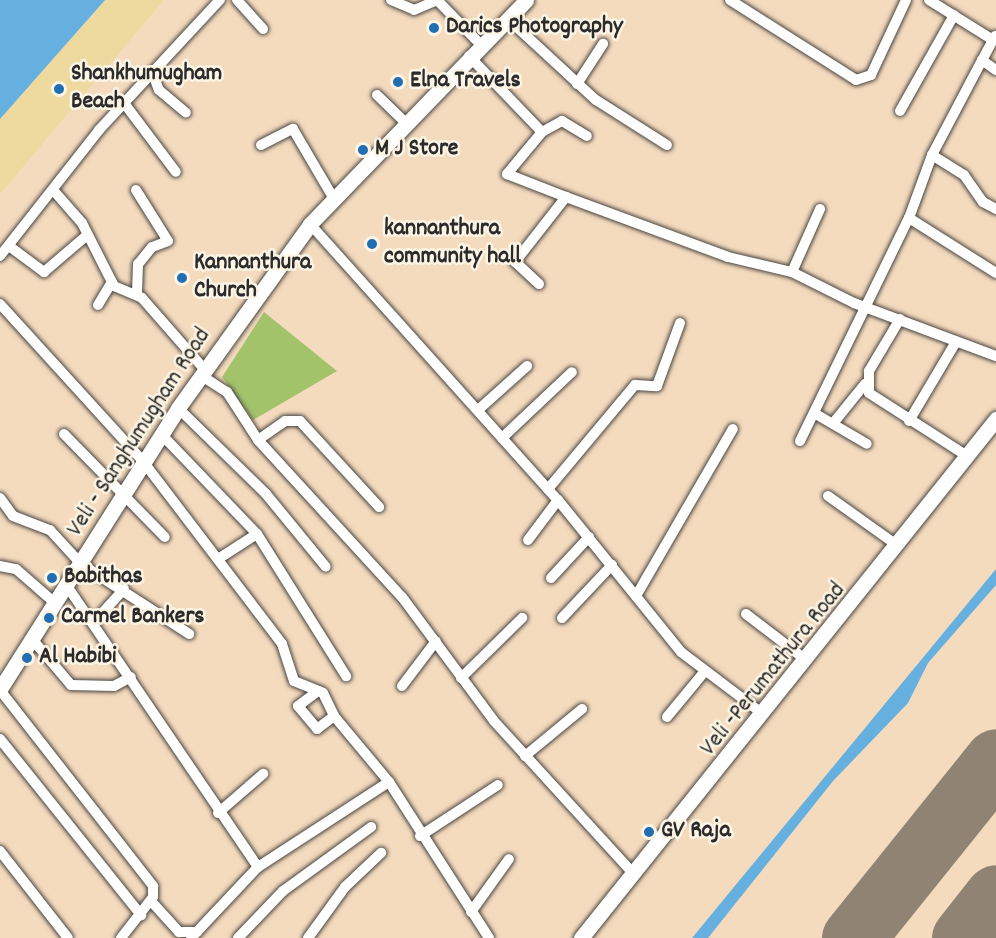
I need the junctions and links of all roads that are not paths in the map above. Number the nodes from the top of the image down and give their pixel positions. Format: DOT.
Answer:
graph roads {
  1 [pos="220,0"];
  2 [pos="237,0"];
  3 [pos="391,0"];
  4 [pos="437,0"];
  5 [pos="526,0"];
  6 [pos="730,0"];
  7 [pos="906,0"];
  8 [pos="929,0"];
  9 [pos="954,15"];
  10 [pos="507,18"];
  11 [pos="263,29"];
  12 [pos="995,38"];
  13 [pos="603,44"];
  14 [pos="481,45"];
  15 [pos="469,56"];
  16 [pos="982,60"];
  17 [pos="996,70"];
  18 [pos="152,72"];
  19 [pos="577,84"];
  20 [pos="377,95"];
  21 [pos="123,103"];
  22 [pos="900,111"];
  23 [pos="186,113"];
  24 [pos="406,123"];
  25 [pos="542,132"];
  26 [pos="587,136"];
  27 [pos="261,145"];
  28 [pos="667,145"];
  29 [pos="932,155"];
  30 [pos="176,172"];
  31 [pos="136,190"];
  32 [pos="54,191"];
  33 [pos="566,197"];
  34 [pos="334,199"];
  35 [pos="820,209"];
  36 [pos="996,209"];
  37 [pos="909,218"];
  38 [pos="310,224"];
  39 [pos="86,236"];
  40 [pos="9,246"];
  41 [pos="0,256"];
  42 [pos="792,272"];
  43 [pos="996,273"];
  44 [pos="112,282"];
  45 [pos="539,284"];
  46 [pos="137,295"];
  47 [pos="0,304"];
  48 [pos="98,305"];
  49 [pos="866,307"];
  50 [pos="900,320"];
  51 [pos="680,323"];
  52 [pos="956,342"];
  53 [pos="996,356"];
  54 [pos="527,366"];
  55 [pos="572,372"];
  56 [pos="204,373"];
  57 [pos="865,384"];
  58 [pos="178,408"];
  59 [pos="478,410"];
  60 [pos="814,413"];
  61 [pos="996,419"];
  62 [pos="835,421"];
  63 [pos="909,421"];
  64 [pos="734,429"];
  65 [pos="996,433"];
  66 [pos="64,434"];
  67 [pos="163,436"];
  68 [pos="502,438"];
  69 [pos="258,440"];
  70 [pos="800,441"];
  71 [pos="867,444"];
  72 [pos="967,456"];
  73 [pos="144,466"];
  74 [pos="548,489"];
  75 [pos="828,496"];
  76 [pos="0,498"];
  77 [pos="123,498"];
  78 [pos="558,500"];
  79 [pos="379,507"];
  80 [pos="256,534"];
  81 [pos="165,537"];
  82 [pos="589,537"];
  83 [pos="528,540"];
  84 [pos="894,543"];
  85 [pos="218,559"];
  86 [pos="81,564"];
  87 [pos="612,565"];
  88 [pos="0,566"];
  89 [pos="326,567"];
  90 [pos="551,578"];
  91 [pos="66,586"];
  92 [pos="124,589"];
  93 [pos="636,596"];
  94 [pos="55,603"];
  95 [pos="746,614"];
  96 [pos="522,618"];
  97 [pos="562,618"];
  98 [pos="93,623"];
  99 [pos="189,634"];
  100 [pos="32,639"];
  101 [pos="436,641"];
  102 [pos="801,656"];
  103 [pos="705,671"];
  104 [pos="346,676"];
  105 [pos="131,677"];
  106 [pos="461,678"];
  107 [pos="402,686"];
  108 [pos="0,689"];
  109 [pos="318,691"];
  110 [pos="582,709"];
  111 [pos="759,711"];
  112 [pos="334,716"];
  113 [pos="668,717"];
  114 [pos="0,738"];
  115 [pos="525,756"];
  116 [pos="263,774"];
  117 [pos="389,782"];
  118 [pos="498,785"];
  119 [pos="218,813"];
  120 [pos="371,827"];
  121 [pos="420,836"];
  122 [pos="0,851"];
  123 [pos="381,853"];
  124 [pos="509,859"];
  125 [pos="258,867"];
  126 [pos="632,872"];
  127 [pos="151,901"];
  128 [pos="471,912"];
  129 [pos="141,915"];
  130 [pos="194,935"];
  131 [pos="68,938"];
  132 [pos="121,938"];
  133 [pos="238,938"];
  134 [pos="308,938"];
  135 [pos="489,938"];
  136 [pos="581,938"];
  137 [pos="592,938"];
  1 -- 18 [label="street"];
  2 -- 11 [label="street"];
  3 -- 4 [label="street"];
  4 -- 14 [label="street"];
  5 -- 10 [label="main road, Veli - Sanghumugham Road"];
  6 -- 7 [label="street"];
  8 -- 9 [label="street"];
  9 -- 12 [label="street"];
  9 -- 22 [label="street"];
  10 -- 14 [label="main road, Veli - Sanghumugham Road"];
  10 -- 19 [label="street"];
  12 -- 16 [label="street"];
  13 -- 19 [label="street"];
  14 -- 15 [label="main road, Veli - Sanghumugham Road"];
  15 -- 24 [label="main road, Veli - Sanghumugham Road"];
  15 -- 25 [label="street"];
  16 -- 17 [label="street"];
  16 -- 29 [label="street"];
  18 -- 21 [label="street"];
  18 -- 23 [label="street"];
  19 -- 28 [label="street"];
  20 -- 24 [label="street"];
  21 -- 30 [label="street"];
  21 -- 32 [label="street"];
  24 -- 34 [label="main road, Veli - Sanghumugham Road"];
  25 -- 26 [label="street"];
  25 -- 33 [label="street"];
  27 -- 34 [label="street"];
  29 -- 36 [label="street"];
  29 -- 37 [label="street"];
  31 -- 46 [label="street"];
  32 -- 39 [label="street"];
  32 -- 40 [label="street"];
  33 -- 42 [label="street"];
  33 -- 45 [label="street"];
  34 -- 38 [label="main road, Veli - Sanghumugham Road"];
  35 -- 42 [label="street"];
  37 -- 43 [label="street"];
  37 -- 49 [label="street"];
  38 -- 56 [label="main road, Veli - Sanghumugham Road"];
  38 -- 59 [label="street"];
  39 -- 40 [label="street"];
  39 -- 44 [label="street"];
  40 -- 41 [label="street"];
  42 -- 49 [label="street"];
  44 -- 46 [label="street"];
  44 -- 48 [label="street"];
  46 -- 56 [label="street"];
  47 -- 73 [label="street"];
  49 -- 50 [label="street"];
  49 -- 60 [label="street"];
  50 -- 52 [label="street"];
  50 -- 57 [label="street"];
  51 -- 74 [label="street"];
  52 -- 53 [label="street"];
  52 -- 63 [label="street"];
  54 -- 59 [label="street"];
  55 -- 68 [label="street"];
  56 -- 58 [label="main road, Veli - Sanghumugham Road"];
  56 -- 69 [label="street"];
  57 -- 62 [label="street"];
  57 -- 63 [label="street"];
  58 -- 67 [label="main road, Veli - Sanghumugham Road"];
  58 -- 89 [label="street"];
  59 -- 68 [label="street"];
  60 -- 62 [label="street"];
  60 -- 70 [label="street"];
  61 -- 72 [label="main road"];
  62 -- 71 [label="street"];
  63 -- 72 [label="street"];
  64 -- 93 [label="street"];
  65 -- 137 [label="main road, Veli -Perumathura Road"];
  66 -- 77 [label="street"];
  67 -- 73 [label="main road, Veli - Sanghumugham Road"];
  67 -- 80 [label="street"];
  68 -- 74 [label="street"];
  69 -- 79 [label="street"];
  69 -- 101 [label="street"];
  72 -- 84 [label="main road"];
  73 -- 77 [label="main road, Veli - Sanghumugham Road"];
  73 -- 85 [label="street"];
  74 -- 78 [label="street"];
  75 -- 84 [label="street"];
  76 -- 86 [label="street"];
  77 -- 81 [label="street"];
  77 -- 86 [label="main road, Veli - Sanghumugham Road"];
  78 -- 82 [label="street"];
  78 -- 83 [label="street"];
  80 -- 85 [label="street"];
  80 -- 104 [label="street"];
  82 -- 87 [label="street"];
  82 -- 90 [label="street"];
  84 -- 102 [label="main road"];
  85 -- 109 [label="street"];
  86 -- 91 [label="main road, Veli - Sanghumugham Road"];
  86 -- 92 [label="street"];
  87 -- 93 [label="street"];
  87 -- 97 [label="street"];
  88 -- 94 [label="street"];
  91 -- 94 [label="main road, Veli - Sanghumugham Road"];
  91 -- 98 [label="street"];
  92 -- 98 [label="street"];
  92 -- 99 [label="street"];
  93 -- 103 [label="street"];
  94 -- 100 [label="main road, Veli - Sanghumugham Road"];
  95 -- 102 [label="street"];
  96 -- 106 [label="street"];
  98 -- 105 [label="street"];
  100 -- 105 [label="street"];
  100 -- 108 [label="main road, Veli - Sanghumugham Road"];
  101 -- 106 [label="street"];
  101 -- 107 [label="street"];
  102 -- 111 [label="main road"];
  103 -- 111 [label="street"];
  103 -- 113 [label="street"];
  105 -- 119 [label="street"];
  106 -- 115 [label="street"];
  108 -- 127 [label="street"];
  109 -- 112 [label="street"];
  109 -- 112 [label="street"];
  110 -- 115 [label="street"];
  111 -- 126 [label="main road"];
  112 -- 117 [label="street"];
  114 -- 129 [label="street"];
  115 -- 126 [label="street"];
  116 -- 119 [label="street"];
  117 -- 121 [label="street"];
  117 -- 125 [label="street"];
  118 -- 121 [label="street"];
  119 -- 125 [label="street"];
  120 -- 133 [label="street"];
  121 -- 128 [label="street"];
  122 -- 131 [label="street"];
  123 -- 134 [label="street"];
  124 -- 128 [label="street"];
  125 -- 130 [label="street"];
  126 -- 136 [label="main road"];
  127 -- 129 [label="street"];
  127 -- 130 [label="street"];
  128 -- 135 [label="street"];
  129 -- 132 [label="street"];
}
